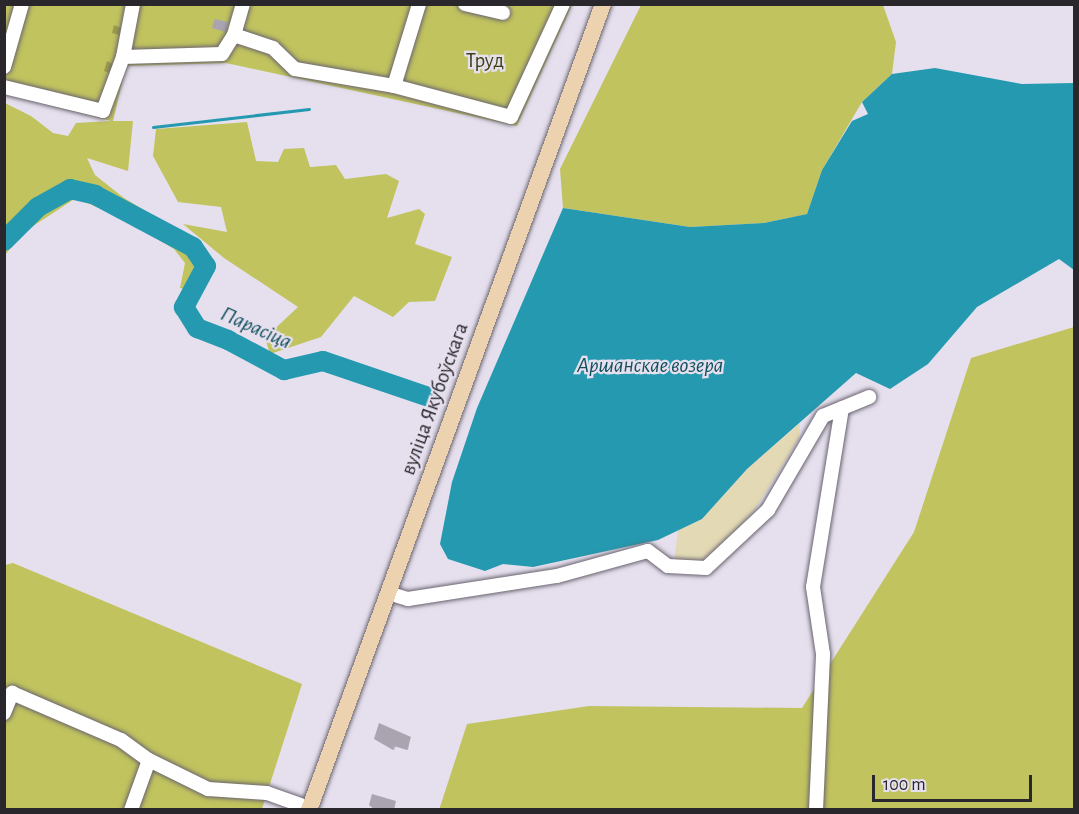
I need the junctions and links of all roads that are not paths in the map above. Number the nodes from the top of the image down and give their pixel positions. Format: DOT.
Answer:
graph roads {
  1 [pos="22,4"];
  2 [pos="133,4"];
  3 [pos="243,4"];
  4 [pos="419,4"];
  5 [pos="465,4"];
  6 [pos="563,4"];
  7 [pos="603,4"];
  8 [pos="503,13"];
  9 [pos="234,35"];
  10 [pos="123,57"];
  11 [pos="4,67"];
  12 [pos="394,86"];
  13 [pos="4,87"];
  14 [pos="869,397"];
  15 [pos="842,408"];
  16 [pos="388,593"];
  17 [pos="4,712"];
  18 [pos="149,760"];
  19 [pos="309,809"];
  20 [pos="131,810"];
  21 [pos="816,810"];
  1 -- 11 [label="lane"];
  2 -- 10 [label="lane"];
  3 -- 9 [label="lane"];
  4 -- 12 [label="lane"];
  5 -- 8 [label="lane"];
  6 -- 12 [label="lane"];
  7 -- 16 [label="main road, вуліца Якубоўскага"];
  9 -- 10 [label="lane"];
  9 -- 12 [label="lane"];
  10 -- 13 [label="lane"];
  14 -- 15 [label="lane"];
  15 -- 16 [label="lane"];
  15 -- 21 [label="lane"];
  16 -- 19 [label="main road, вуліца Якубоўскага"];
  17 -- 18 [label="lane"];
  18 -- 19 [label="lane"];
  18 -- 20 [label="lane"];
}
